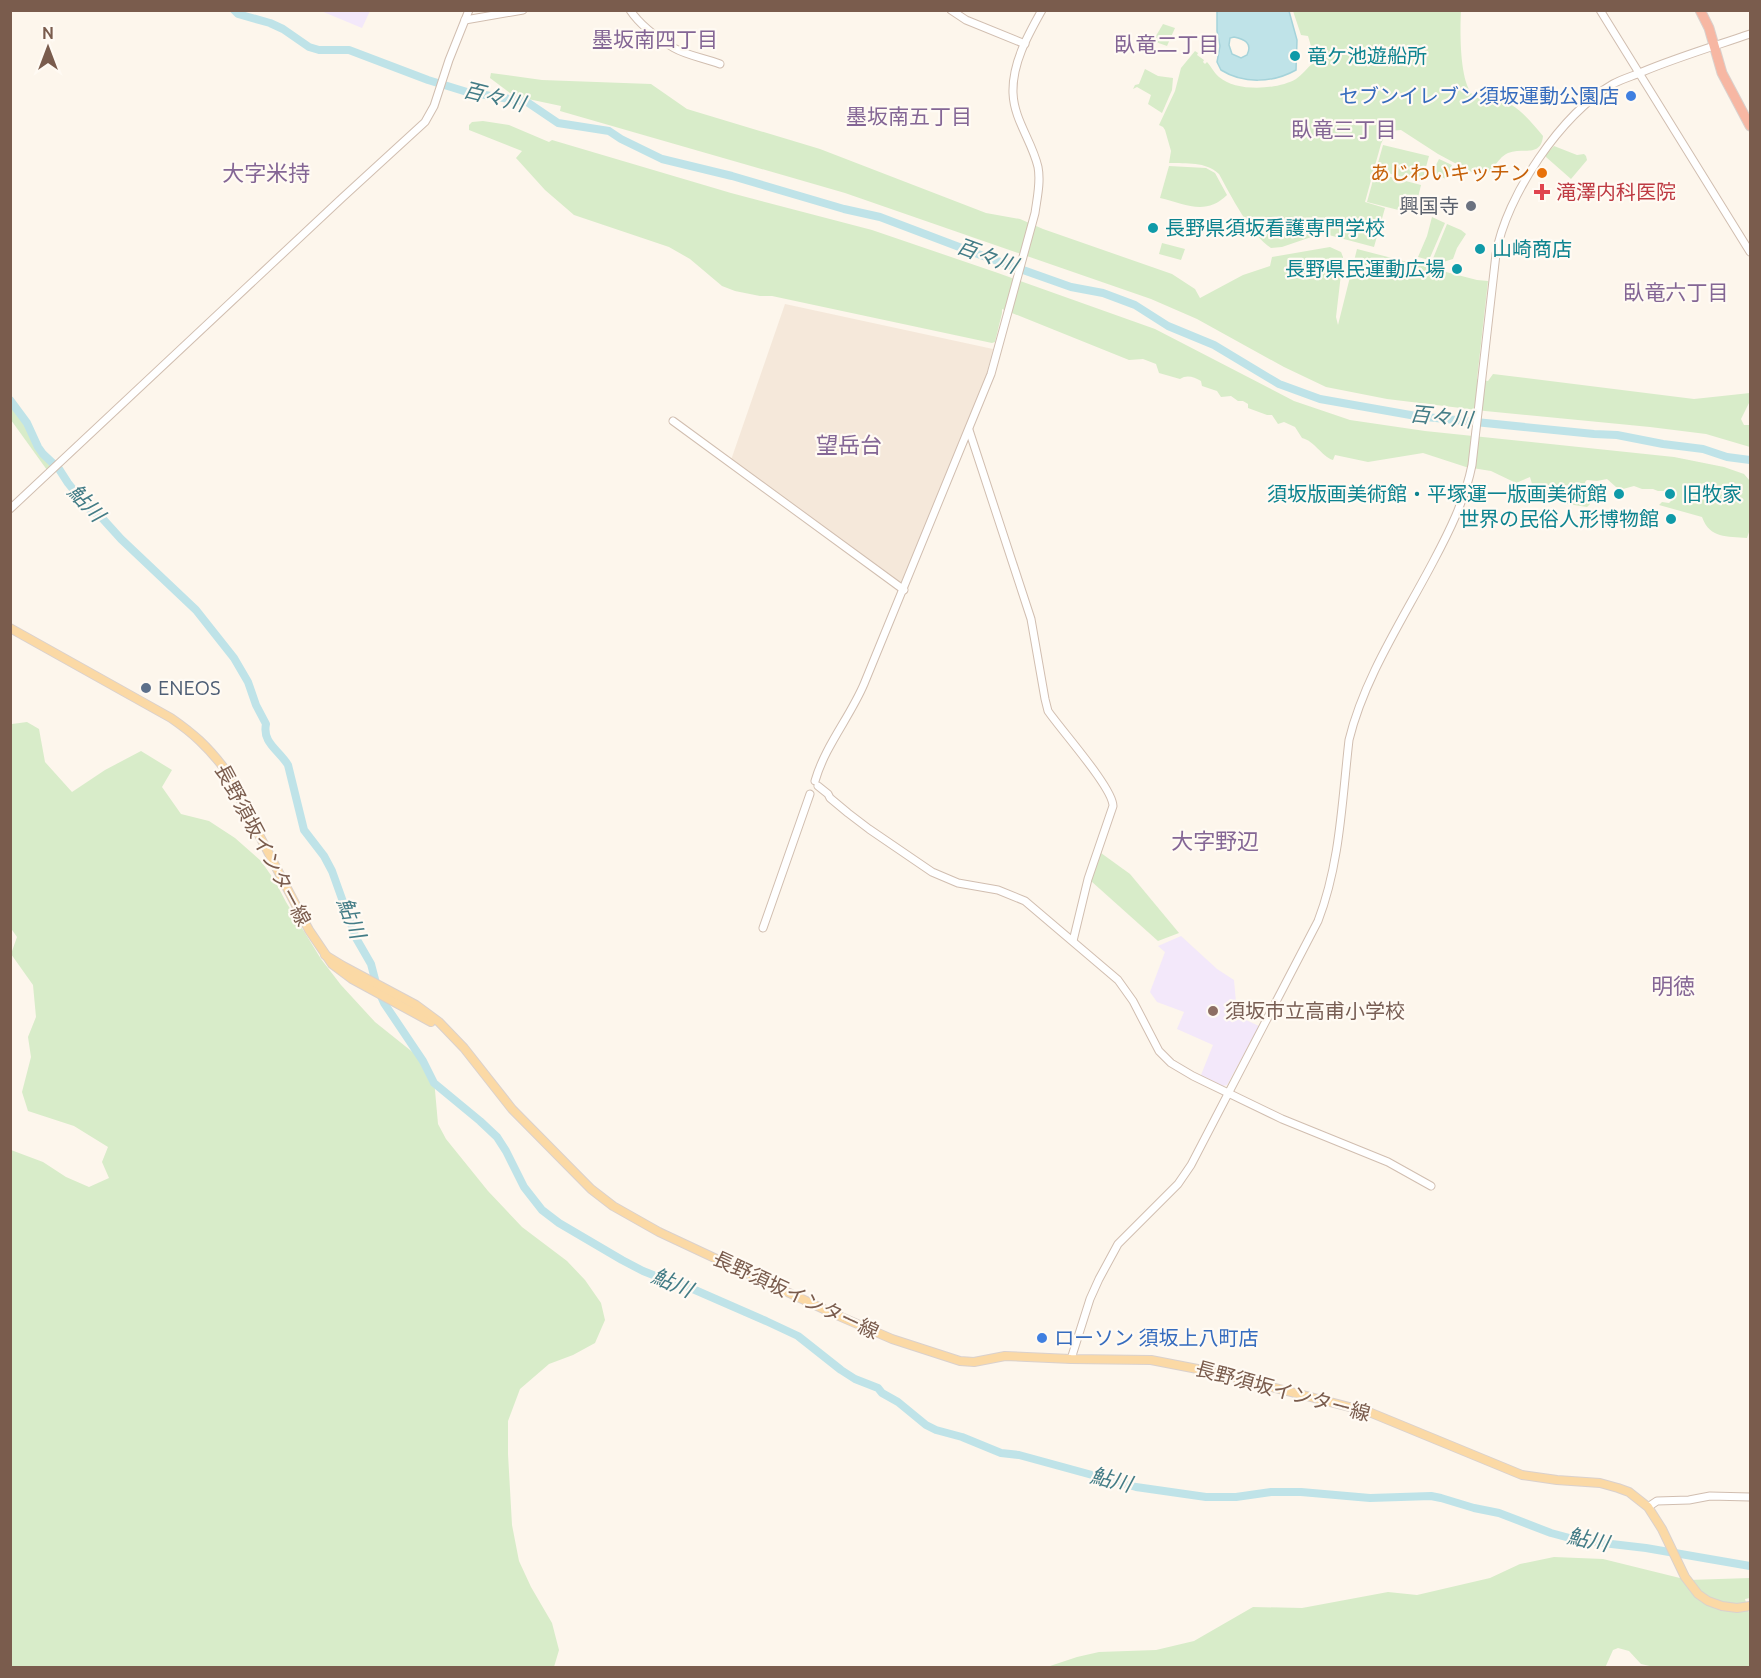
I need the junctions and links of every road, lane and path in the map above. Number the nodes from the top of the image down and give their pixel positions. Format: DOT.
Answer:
graph roads {
  1 [pos="469,10"];
  2 [pos="523,10"];
  3 [pos="630,10"];
  4 [pos="951,10"];
  5 [pos="1042,10"];
  6 [pos="1600,10"];
  7 [pos="1700,10"];
  8 [pos="465,20"];
  9 [pos="1750,34"];
  10 [pos="1025,44"];
  11 [pos="1715,46"];
  12 [pos="720,64"];
  13 [pos="1639,73"];
  14 [pos="1750,126"];
  15 [pos="1750,252"];
  16 [pos="673,421"];
  17 [pos="969,430"];
  18 [pos="10,509"];
  19 [pos="904,590"];
  20 [pos="10,628"];
  21 [pos="812,788"];
  22 [pos="764,928"];
  23 [pos="1073,941"];
  24 [pos="325,955"];
  25 [pos="454,1037"];
  26 [pos="1228,1092"];
  27 [pos="1431,1185"];
  28 [pos="1071,1359"];
  29 [pos="1750,1497"];
  30 [pos="1648,1507"];
  31 [pos="1750,1606"];
  1 -- 8 [label="street"];
  2 -- 8 [label="street"];
  3 -- 12 [label="street"];
  4 -- 10 [label="street"];
  5 -- 10 [label="street"];
  6 -- 13 [label="street"];
  7 -- 11 [label="highway"];
  8 -- 18 [label="street"];
  9 -- 11 [label="street"];
  10 -- 17 [label="street"];
  11 -- 13 [label="street"];
  11 -- 14 [label="highway"];
  13 -- 15 [label="street"];
  13 -- 26 [label="street"];
  16 -- 19 [label="street"];
  17 -- 19 [label="street"];
  17 -- 23 [label="street"];
  19 -- 21 [label="street"];
  20 -- 24 [label="main road, 長野須坂インター線"];
  21 -- 22 [label="street"];
  21 -- 23 [label="street"];
  23 -- 26 [label="street"];
  24 -- 25 [label="main road, 長野須坂インター線"];
  24 -- 25 [label="main road, 長野須坂インター線"];
  25 -- 28 [label="main road, 長野須坂インター線"];
  26 -- 27 [label="street"];
  26 -- 28 [label="street"];
  28 -- 30 [label="main road, 長野須坂インター線"];
  29 -- 30 [label="street"];
  30 -- 31 [label="main road, 長野須坂インター線"];
}
